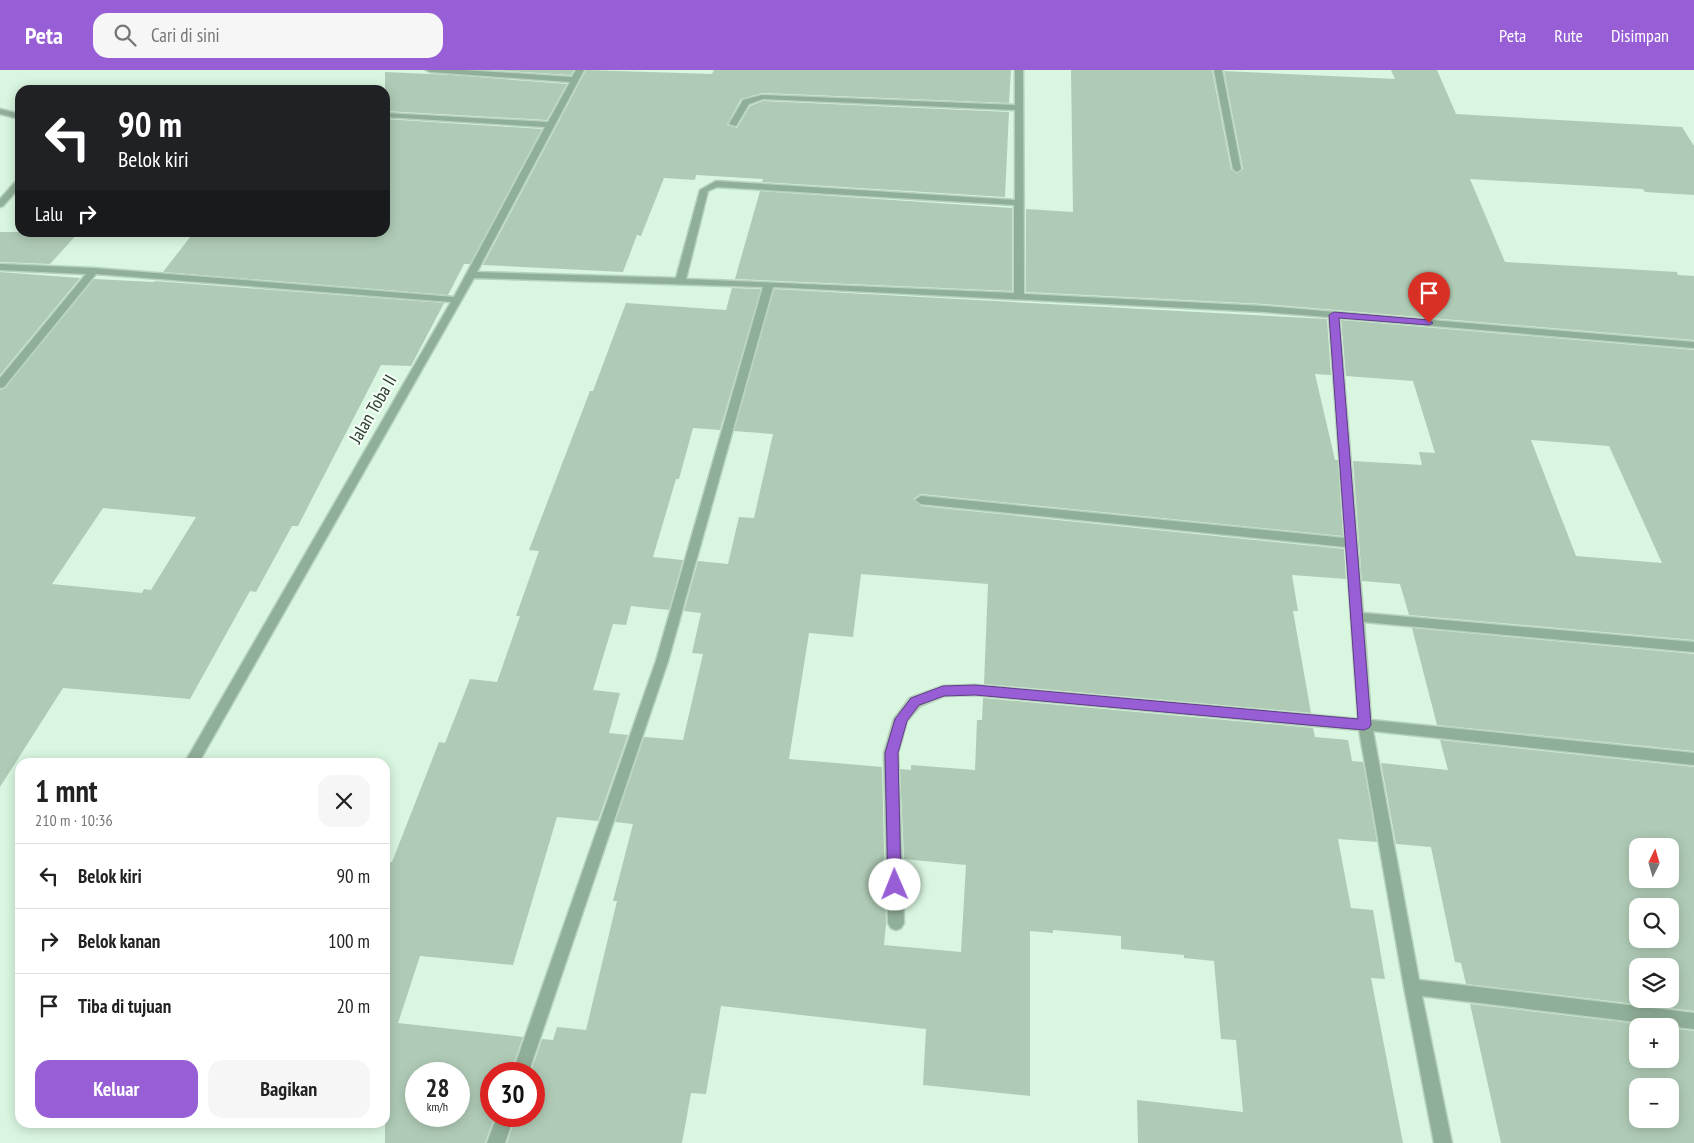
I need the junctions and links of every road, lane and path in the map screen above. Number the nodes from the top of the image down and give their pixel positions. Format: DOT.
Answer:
graph roads {
  1 [pos="430,70"];
  2 [pos="1019,70"];
  3 [pos="1218,70"];
  4 [pos="577,75"];
  5 [pos="1019,108"];
  6 [pos="0,110"];
  7 [pos="15,115"];
  8 [pos="390,115"];
  9 [pos="733,124"];
  10 [pos="550,125"];
  11 [pos="1237,169"];
  12 [pos="15,188"];
  13 [pos="1019,203"];
  14 [pos="0,204"];
  15 [pos="0,267"];
  16 [pos="93,271"];
  17 [pos="470,275"];
  18 [pos="680,282"];
  19 [pos="769,284"];
  20 [pos="1019,298"];
  21 [pos="457,300"];
  22 [pos="1334,315"];
  23 [pos="1694,345"];
  24 [pos="0,385"];
  25 [pos="921,500"];
  26 [pos="1350,543"];
  27 [pos="1357,617"];
  28 [pos="1694,647"];
  29 [pos="1364,725"];
  30 [pos="194,758"];
  31 [pos="1694,759"];
  32 [pos="896,923"];
  33 [pos="1412,987"];
  34 [pos="1694,1021"];
  35 [pos="524,1062"];
  36 [pos="502,1127"];
  37 [pos="496,1143"];
  38 [pos="1443,1143"];
  1 -- 4 [label="street"];
  2 -- 5 [label="street"];
  3 -- 11 [label="street"];
  4 -- 10 [label="street, Jalan Toba II"];
  5 -- 9 [label="street"];
  5 -- 13 [label="street"];
  6 -- 7 [label="street"];
  8 -- 10 [label="street"];
  10 -- 17 [label="street, Jalan Toba II"];
  12 -- 14 [label="street"];
  13 -- 18 [label="street"];
  13 -- 20 [label="street"];
  15 -- 16 [label="street"];
  16 -- 21 [label="street"];
  16 -- 24 [label="street"];
  17 -- 18 [label="street"];
  17 -- 21 [label="street, Jalan Toba II"];
  18 -- 19 [label="street"];
  19 -- 20 [label="street"];
  19 -- 35 [label="street"];
  20 -- 22 [label="street"];
  21 -- 30 [label="street, Jalan Toba II"];
  22 -- 23 [label="street"];
  22 -- 26 [label="street"];
  25 -- 26 [label="street"];
  26 -- 27 [label="street"];
  27 -- 28 [label="street"];
  27 -- 29 [label="street"];
  29 -- 31 [label="street"];
  29 -- 32 [label="street"];
  29 -- 33 [label="street"];
  33 -- 34 [label="street"];
  33 -- 38 [label="street"];
  36 -- 37 [label="street"];
}
